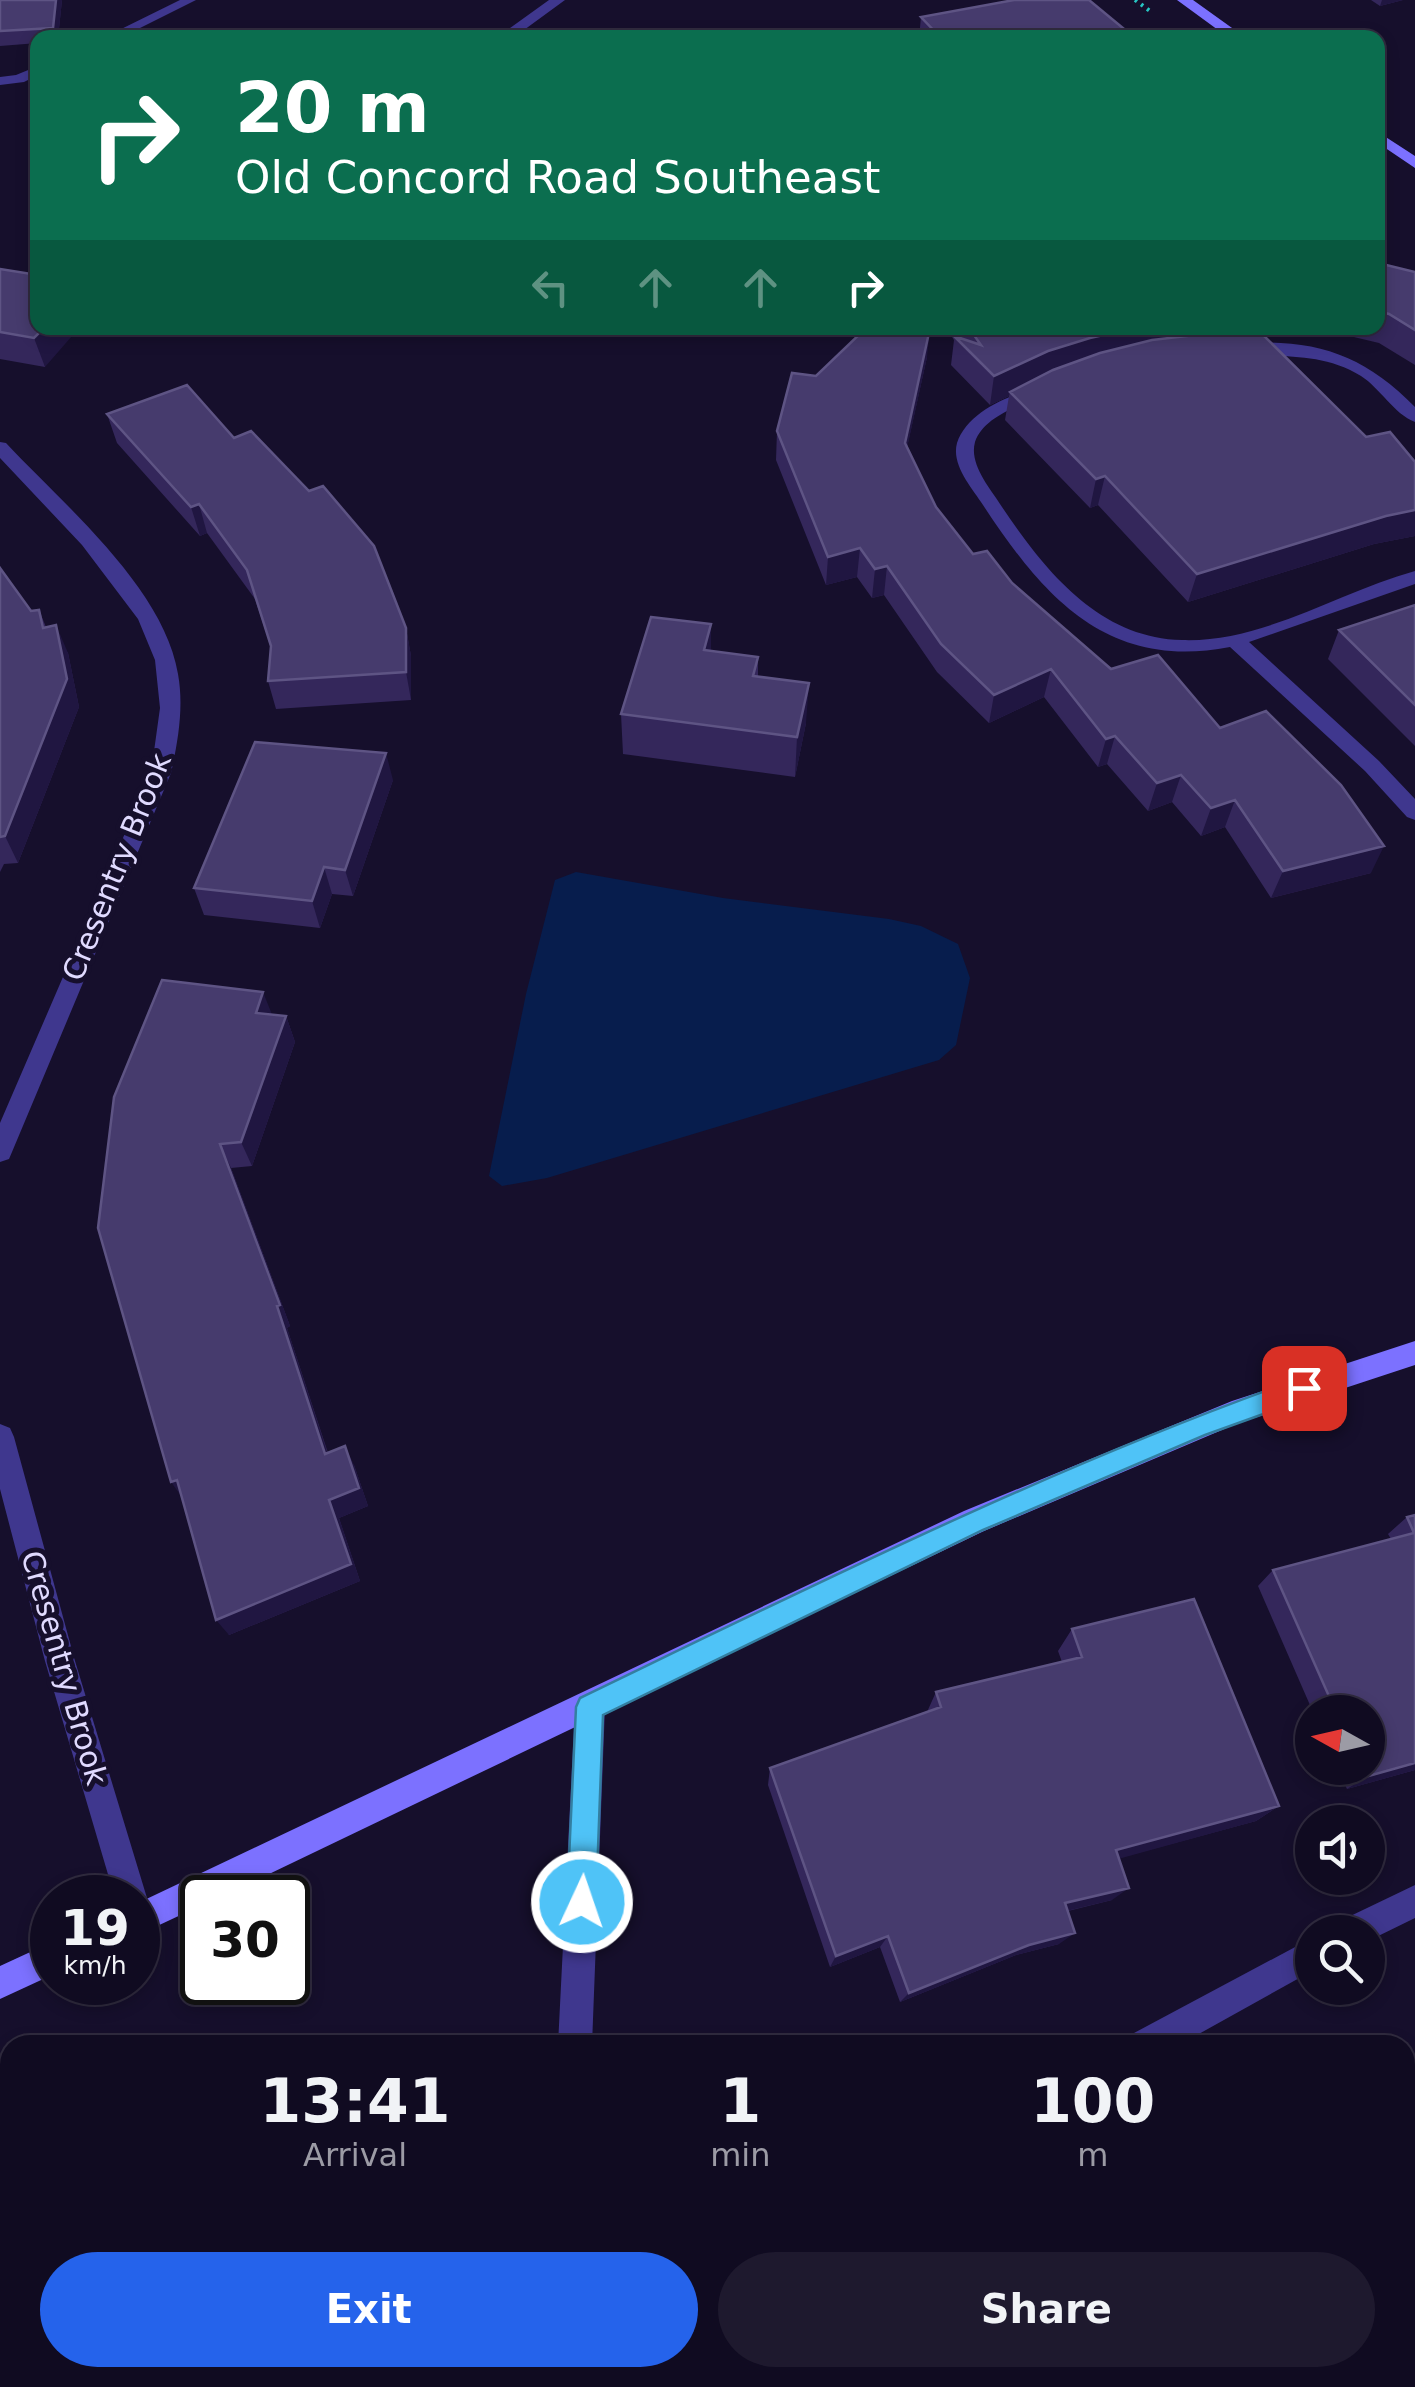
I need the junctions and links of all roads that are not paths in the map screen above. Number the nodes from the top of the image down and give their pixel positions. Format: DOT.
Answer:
graph roads {
  1 [pos="190,0"];
  2 [pos="558,0"];
  3 [pos="1184,0"];
  4 [pos="126,30"];
  5 [pos="515,30"];
  6 [pos="1227,30"];
  7 [pos="30,74"];
  8 [pos="0,80"];
  9 [pos="1385,141"];
  10 [pos="1415,163"];
  11 [pos="1230,349"];
  12 [pos="1063,386"];
  13 [pos="1415,417"];
  14 [pos="0,448"];
  15 [pos="1415,577"];
  16 [pos="1233,640"];
  17 [pos="1415,812"];
  18 [pos="0,1152"];
  19 [pos="1415,1354"];
  20 [pos="0,1437"];
  21 [pos="590,1707"];
  22 [pos="124,1875"];
  23 [pos="1415,1901"];
  24 [pos="160,1908"];
  25 [pos="1385,1916"];
  26 [pos="1295,1963"];
  27 [pos="30,1969"];
  28 [pos="0,1983"];
  29 [pos="575,2035"];
  30 [pos="1164,2035"];
  1 -- 4 [label="lane"];
  2 -- 5 [label="street"];
  3 -- 6 [label="street"];
  7 -- 8 [label="lane"];
  9 -- 10 [label="street"];
  11 -- 13 [label="street"];
  12 -- 16 [label="street"];
  14 -- 18 [label="street, Cresentry Brook"];
  15 -- 16 [label="street"];
  16 -- 17 [label="street"];
  19 -- 21 [label="street"];
  20 -- 22 [label="street, Cresentry Brook"];
  21 -- 24 [label="street"];
  21 -- 29 [label="street"];
  23 -- 25 [label="street"];
  26 -- 30 [label="street"];
  27 -- 28 [label="street"];
}
